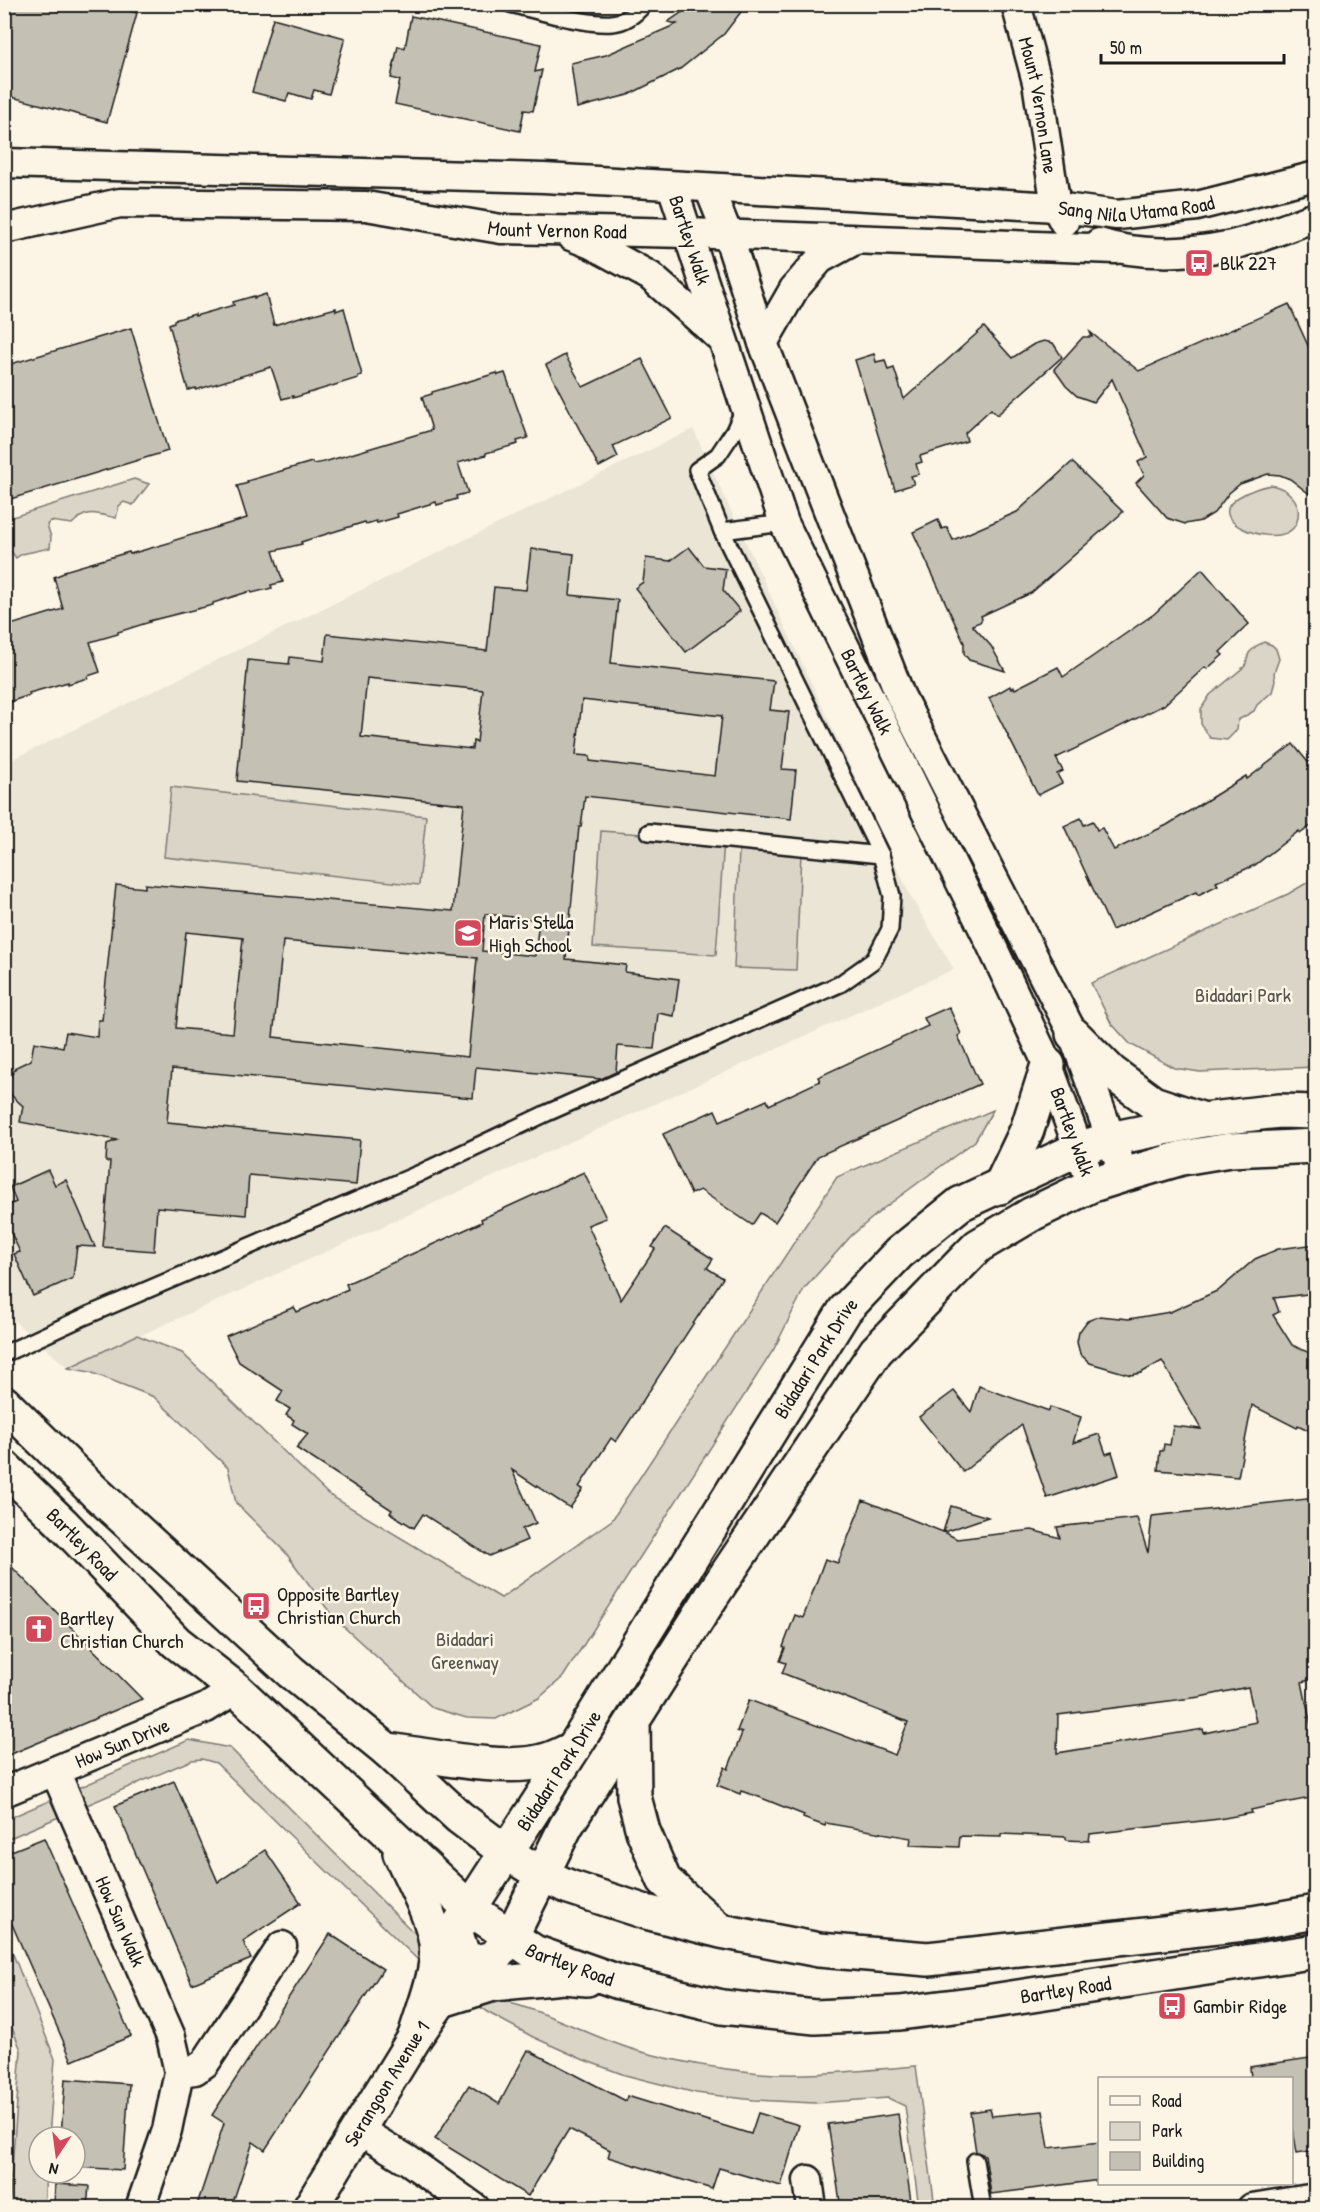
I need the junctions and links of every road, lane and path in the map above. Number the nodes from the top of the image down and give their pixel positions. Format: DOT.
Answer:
graph roads {
  1 [pos="510,4"];
  2 [pos="644,4"];
  3 [pos="1016,4"];
  4 [pos="4,163"];
  5 [pos="116,166"];
  6 [pos="1316,176"];
  7 [pos="672,186"];
  8 [pos="709,188"];
  9 [pos="120,203"];
  10 [pos="1056,207"];
  11 [pos="1316,217"];
  12 [pos="4,229"];
  13 [pos="556,231"];
  14 [pos="687,233"];
  15 [pos="728,235"];
  16 [pos="854,240"];
  17 [pos="1116,249"];
  18 [pos="724,340"];
  19 [pos="763,343"];
  20 [pos="745,407"];
  21 [pos="784,523"];
  22 [pos="722,531"];
  23 [pos="649,832"];
  24 [pos="881,855"];
  25 [pos="1073,1034"];
  26 [pos="1048,1065"];
  27 [pos="1316,1112"];
  28 [pos="1203,1120"];
  29 [pos="1110,1139"];
  30 [pos="1316,1146"];
  31 [pos="1078,1149"];
  32 [pos="1124,1174"];
  33 [pos="1092,1185"];
  34 [pos="1000,1187"];
  35 [pos="960,1204"];
  36 [pos="978,1246"];
  37 [pos="4,1353"];
  38 [pos="4,1403"];
  39 [pos="4,1467"];
  40 [pos="236,1689"];
  41 [pos="633,1721"];
  42 [pos="573,1749"];
  43 [pos="387,1750"];
  44 [pos="55,1771"];
  45 [pos="4,1792"];
  46 [pos="393,1838"];
  47 [pos="507,1853"];
  48 [pos="543,1875"];
  49 [pos="470,1909"];
  50 [pos="1316,1912"];
  51 [pos="721,1931"];
  52 [pos="511,1937"];
  53 [pos="282,1946"];
  54 [pos="1316,1951"];
  55 [pos="466,1964"];
  56 [pos="619,1982"];
  57 [pos="442,2000"];
  58 [pos="415,2037"];
  59 [pos="179,2072"];
  60 [pos="359,2130"];
  61 [pos="975,2161"];
  62 [pos="1316,2198"];
  63 [pos="140,2208"];
  64 [pos="310,2208"];
  65 [pos="475,2208"];
  66 [pos="983,2208"];
  67 [pos="1252,2208"];
  1 -- 2 [label="lane"];
  3 -- 10 [label="street, Mount Vernon Lane"];
  4 -- 5 [label="street"];
  5 -- 7 [label="street"];
  5 -- 9 [label="street"];
  6 -- 10 [label="street, Sang Nila Utama Road"];
  7 -- 8 [label="street"];
  7 -- 14 [label="street, Bartley Walk"];
  8 -- 10 [label="street"];
  8 -- 15 [label="street, Bartley Walk"];
  9 -- 12 [label="street, Mount Vernon Road"];
  9 -- 13 [label="street, Mount Vernon Road"];
  10 -- 17 [label="street, Sang Nila Utama Road"];
  11 -- 17 [label="street, Sang Nila Utama Road"];
  13 -- 14 [label="street, Mount Vernon Road"];
  13 -- 18 [label="street"];
  14 -- 15 [label="street, Mount Vernon Road"];
  14 -- 18 [label="street, Bartley Walk"];
  15 -- 16 [label="street, Mount Vernon Road"];
  15 -- 19 [label="street, Bartley Walk"];
  16 -- 17 [label="street, Mount Vernon Road"];
  16 -- 19 [label="street"];
  18 -- 20 [label="street, Bartley Walk"];
  19 -- 25 [label="street, Bartley Walk"];
  20 -- 21 [label="street, Bartley Walk"];
  20 -- 22 [label="lane"];
  21 -- 22 [label="lane"];
  21 -- 26 [label="street, Bartley Walk"];
  22 -- 24 [label="lane"];
  23 -- 24 [label="lane"];
  24 -- 37 [label="lane"];
  25 -- 28 [label="main road"];
  25 -- 29 [label="street, Bartley Walk"];
  26 -- 31 [label="street, Bartley Walk"];
  26 -- 34 [label="main road"];
  27 -- 28 [label="main road, Bidadari Park Drive"];
  28 -- 29 [label="main road, Bidadari Park Drive"];
  29 -- 31 [label="main road, Bidadari Park Drive"];
  29 -- 32 [label="street, Bartley Walk"];
  30 -- 32 [label="main road, Bidadari Park Drive"];
  31 -- 33 [label="street, Bartley Walk"];
  31 -- 34 [label="main road, Bidadari Park Drive"];
  32 -- 33 [label="main road, Bidadari Park Drive"];
  33 -- 36 [label="main road, Bidadari Park Drive"];
  34 -- 35 [label="main road, Bidadari Park Drive"];
  35 -- 36 [label="main road"];
  35 -- 42 [label="main road, Bidadari Park Drive"];
  36 -- 41 [label="main road, Bidadari Park Drive"];
  38 -- 43 [label="main road"];
  39 -- 40 [label="main road, Bartley Road"];
  40 -- 44 [label="street, How Sun Drive"];
  40 -- 46 [label="main road, Bartley Road"];
  41 -- 48 [label="main road, Bidadari Park Drive"];
  41 -- 51 [label="main road"];
  42 -- 43 [label="main road"];
  42 -- 47 [label="main road, Bidadari Park Drive"];
  43 -- 47 [label="main road"];
  44 -- 45 [label="street, How Sun Drive"];
  44 -- 59 [label="street, How Sun Walk"];
  46 -- 49 [label="main road, Bartley Road"];
  46 -- 58 [label="main road"];
  47 -- 48 [label="main road"];
  47 -- 49 [label="main road"];
  48 -- 51 [label="main road"];
  48 -- 52 [label="main road"];
  49 -- 52 [label="main road, Bartley Road"];
  49 -- 55 [label="main road"];
  50 -- 51 [label="main road"];
  52 -- 55 [label="main road"];
  52 -- 56 [label="main road, Bartley Road"];
  53 -- 59 [label="street"];
  54 -- 56 [label="main road, Bartley Road"];
  55 -- 57 [label="main road, Serangoon Avenue 1"];
  56 -- 57 [label="main road"];
  57 -- 58 [label="main road, Serangoon Avenue 1"];
  58 -- 60 [label="main road, Serangoon Avenue 1"];
  59 -- 63 [label="street, How Sun Walk"];
  60 -- 64 [label="main road, Serangoon Avenue 1"];
  60 -- 65 [label="street"];
  61 -- 66 [label="lane"];
  62 -- 67 [label="street"];
}
